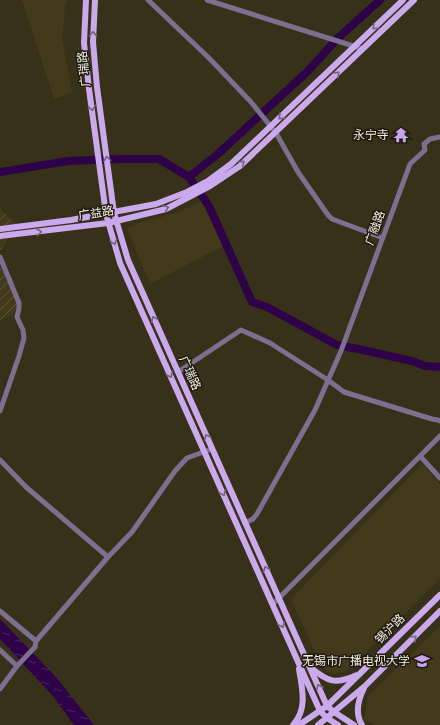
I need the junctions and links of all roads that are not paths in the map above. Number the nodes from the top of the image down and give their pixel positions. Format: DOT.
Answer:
graph roads {
  1 [pos="86,0"];
  2 [pos="148,0"];
  3 [pos="207,0"];
  4 [pos="403,0"];
  5 [pos="414,0"];
  6 [pos="96,1"];
  7 [pos="354,46"];
  8 [pos="363,49"];
  9 [pos="271,126"];
  10 [pos="276,132"];
  11 [pos="440,136"];
  12 [pos="209,183"];
  13 [pos="189,194"];
  14 [pos="114,213"];
  15 [pos="106,214"];
  16 [pos="116,221"];
  17 [pos="108,223"];
  18 [pos="0,229"];
  19 [pos="0,236"];
  20 [pos="383,238"];
  21 [pos="0,257"];
  22 [pos="178,372"];
  23 [pos="328,380"];
  24 [pos="0,411"];
  25 [pos="440,421"];
  26 [pos="440,436"];
  27 [pos="212,449"];
  28 [pos="204,452"];
  29 [pos="420,456"];
  30 [pos="0,460"];
  31 [pos="440,478"];
  32 [pos="245,523"];
  33 [pos="108,557"];
  34 [pos="440,595"];
  35 [pos="279,598"];
  36 [pos="273,604"];
  37 [pos="0,611"];
  38 [pos="440,611"];
  39 [pos="36,641"];
  40 [pos="0,650"];
  41 [pos="297,660"];
  42 [pos="308,665"];
  43 [pos="17,666"];
  44 [pos="361,674"];
  45 [pos="365,686"];
  46 [pos="0,689"];
  47 [pos="327,706"];
  48 [pos="320,710"];
  49 [pos="334,712"];
  50 [pos="327,718"];
  51 [pos="293,725"];
  52 [pos="299,725"];
  53 [pos="318,725"];
  54 [pos="338,725"];
  55 [pos="354,725"];
  56 [pos="362,725"];
  1 -- 15 [label="main road, 广瑞路, one-way"];
  2 -- 9 [label="street"];
  3 -- 7 [label="street"];
  4 -- 7 [label="main road, one-way"];
  5 -- 8 [label="main road"];
  14 -- 6 [label="main road, 广瑞路, one-way"];
  7 -- 8 [label="street"];
  7 -- 9 [label="main road, one-way"];
  10 -- 8 [label="main road, one-way"];
  9 -- 10 [label="street"];
  9 -- 12 [label="main road"];
  12 -- 10 [label="main road, one-way"];
  10 -- 20 [label="street"];
  11 -- 20 [label="street, 广融路"];
  12 -- 13 [label="main road"];
  13 -- 14 [label="main road, 广益路"];
  16 -- 13 [label="main road, 广益路, one-way"];
  14 -- 15 [label="main road, 广益路"];
  14 -- 16 [label="main road, 广瑞路"];
  15 -- 17 [label="main road, 广瑞路"];
  15 -- 18 [label="main road, 广益路"];
  16 -- 17 [label="main road, 广益路"];
  22 -- 16 [label="main road, 广瑞路, one-way"];
  19 -- 17 [label="main road, 广益路, one-way"];
  17 -- 28 [label="main road, 广瑞路, one-way"];
  20 -- 23 [label="street, 广融路"];
  21 -- 24 [label="street"];
  22 -- 23 [label="street"];
  27 -- 22 [label="main road, 广瑞路, one-way"];
  23 -- 25 [label="street"];
  23 -- 32 [label="street"];
  26 -- 29 [label="street"];
  27 -- 28 [label="street"];
  27 -- 32 [label="main road, 广瑞路"];
  28 -- 33 [label="street"];
  28 -- 36 [label="main road, 广瑞路, one-way"];
  29 -- 31 [label="street"];
  29 -- 35 [label="street"];
  30 -- 33 [label="street"];
  35 -- 32 [label="main road, 广瑞路, one-way"];
  33 -- 39 [label="street"];
  34 -- 44 [label="main road, 锡沪路"];
  35 -- 36 [label="street"];
  35 -- 42 [label="main road, 广瑞路"];
  36 -- 41 [label="main road, 广瑞路, one-way"];
  37 -- 39 [label="street"];
  45 -- 38 [label="main road, 锡沪路, one-way"];
  39 -- 43 [label="street"];
  40 -- 43 [label="street"];
  41 -- 48 [label="main road, 广瑞路"];
  41 -- 51 [label="main road"];
  42 -- 44 [label="main road"];
  47 -- 42 [label="main road, 广瑞路, one-way"];
  43 -- 46 [label="street"];
  44 -- 47 [label="main road, 锡沪路"];
  45 -- 49 [label="main road, 锡沪路"];
  45 -- 56 [label="main road"];
  47 -- 48 [label="main road, 锡沪路"];
  47 -- 49 [label="main road, 广瑞路"];
  48 -- 50 [label="main road, 广瑞路"];
  48 -- 52 [label="main road, 锡沪路"];
  49 -- 50 [label="main road, 锡沪路"];
  49 -- 55 [label="main road, 广瑞路"];
  50 -- 53 [label="main road, 锡沪路"];
  50 -- 54 [label="main road, 广瑞路"];
}
